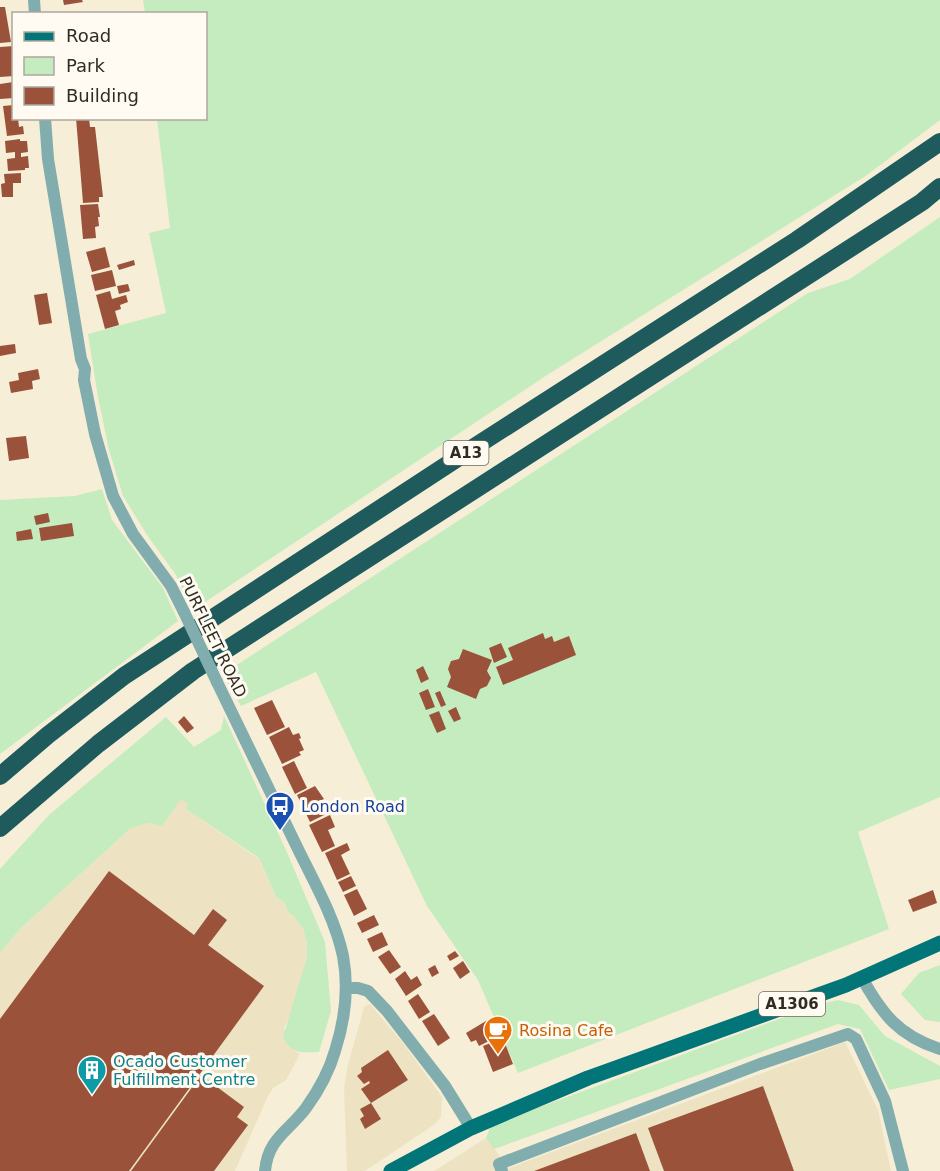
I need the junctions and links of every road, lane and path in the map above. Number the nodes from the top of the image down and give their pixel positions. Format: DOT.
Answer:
graph roads {
  1 [pos="45,120"];
  2 [pos="940,142"];
  3 [pos="940,188"];
  4 [pos="0,776"];
  5 [pos="4,824"];
  6 [pos="0,838"];
  7 [pos="940,943"];
  8 [pos="862,978"];
  9 [pos="346,988"];
  10 [pos="940,1049"];
  11 [pos="471,1128"];
  12 [pos="266,1171"];
  13 [pos="391,1171"];
  14 [pos="502,1171"];
  15 [pos="903,1171"];
  1 -- 9 [label="street, PURFLEET ROAD, bridge"];
  2 -- 4 [label="highway, A13"];
  3 -- 5 [label="highway, A13"];
  5 -- 6 [label="highway"];
  7 -- 8 [label="main road, A1306"];
  8 -- 10 [label="street"];
  8 -- 11 [label="main road, A1306"];
  9 -- 11 [label="street"];
  9 -- 12 [label="street, PURFLEET ROAD"];
  11 -- 13 [label="main road, A1306"];
  14 -- 15 [label="street"];
}
